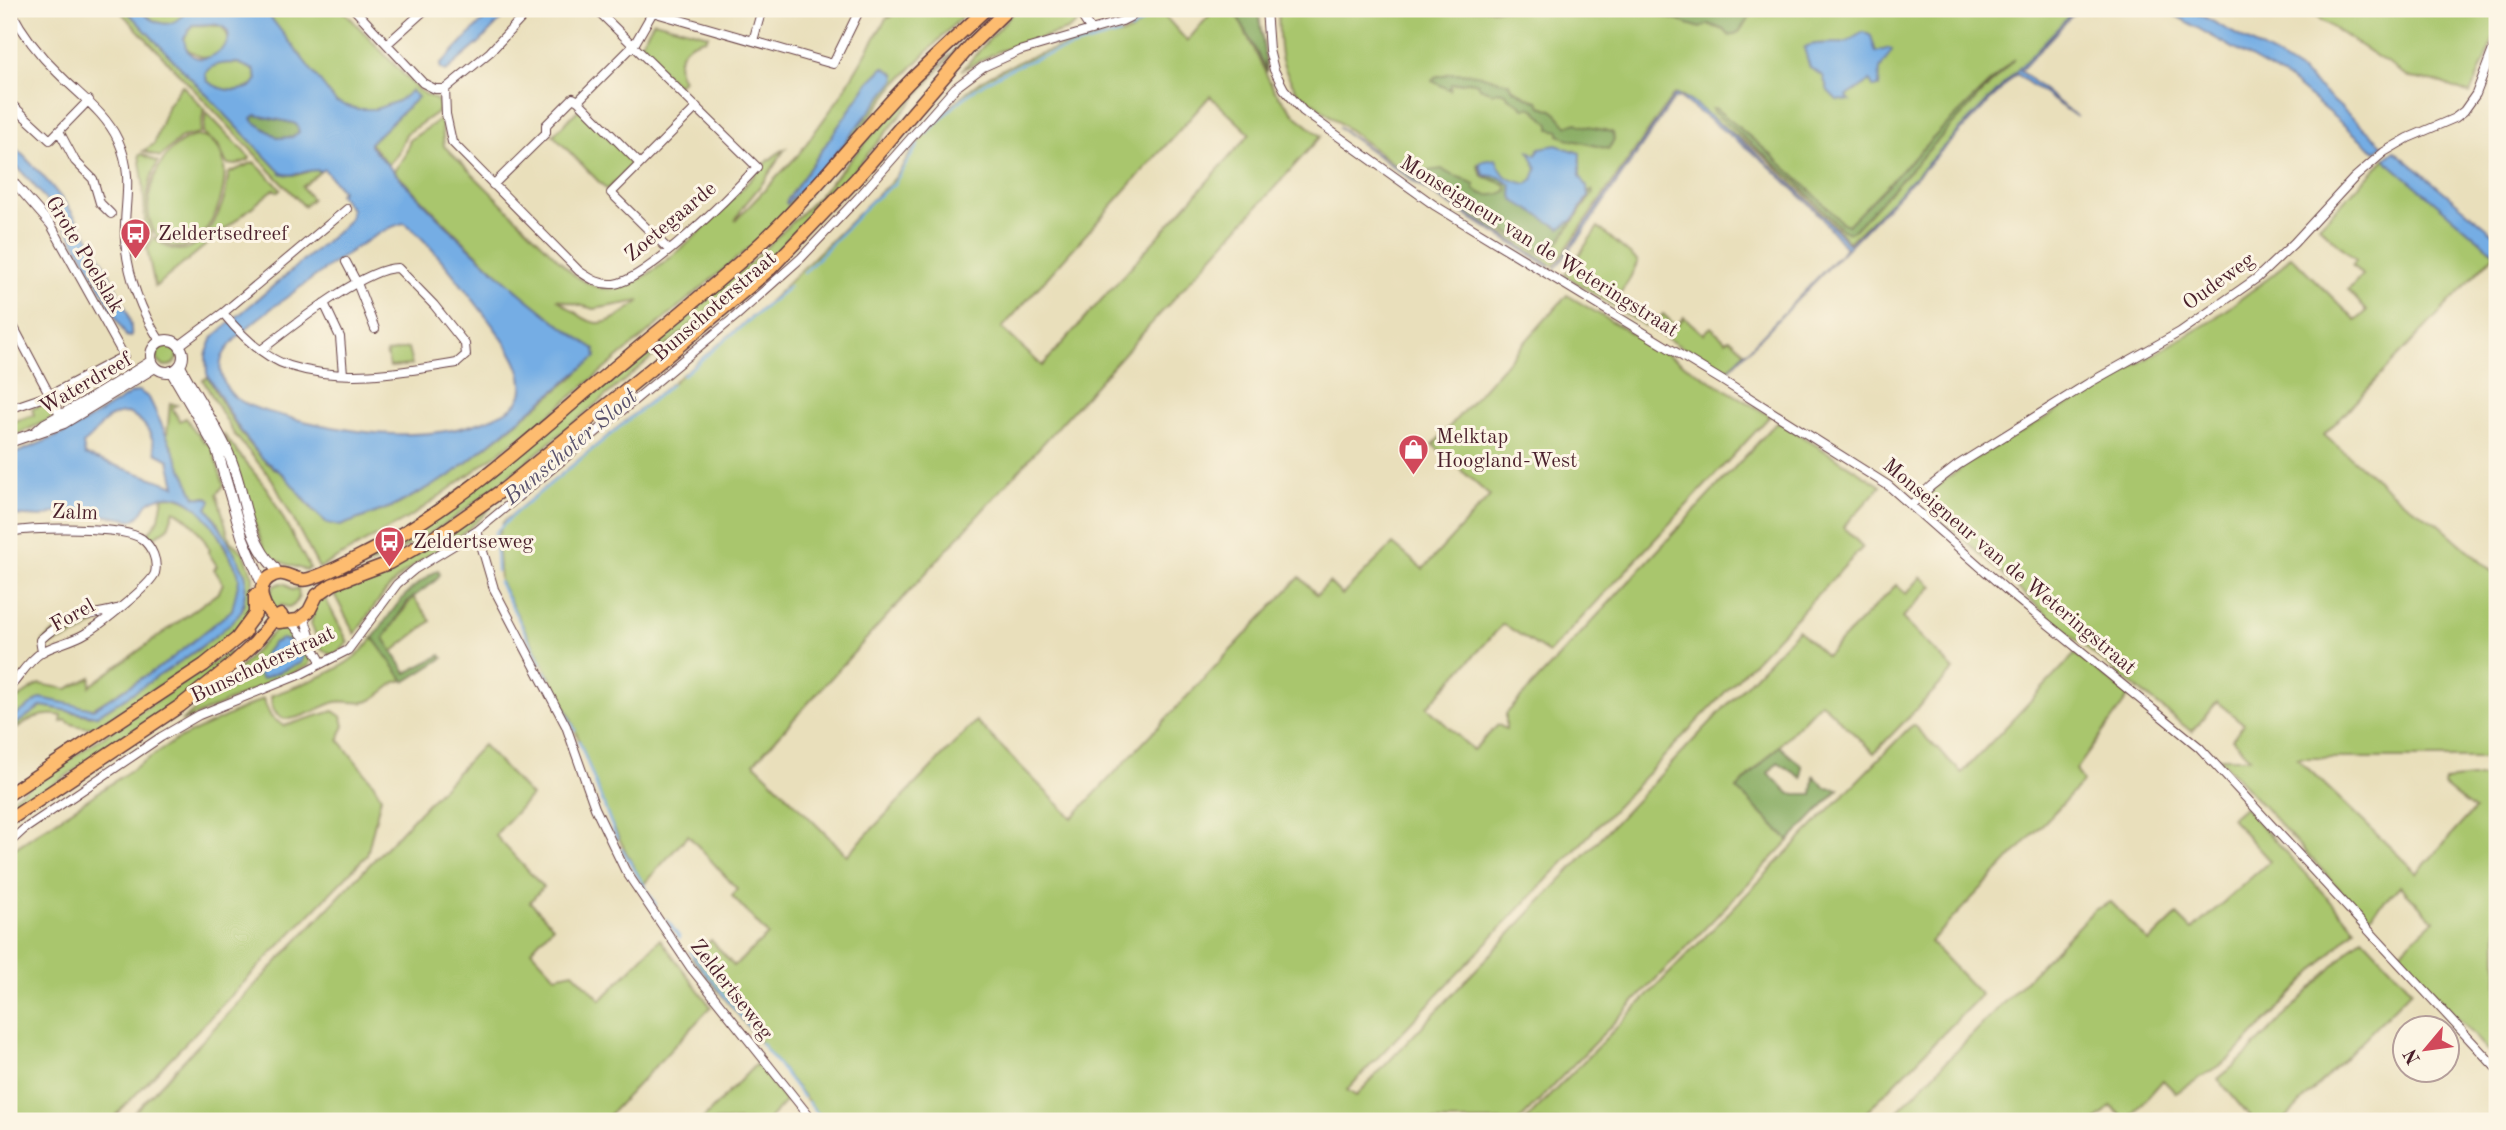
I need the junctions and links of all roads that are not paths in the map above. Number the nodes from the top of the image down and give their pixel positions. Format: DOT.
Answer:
graph roads {
  1 [pos="10,9"];
  2 [pos="354,9"];
  3 [pos="426,9"];
  4 [pos="530,9"];
  5 [pos="596,9"];
  6 [pos="642,9"];
  7 [pos="762,9"];
  8 [pos="860,9"];
  9 [pos="1008,9"];
  10 [pos="1077,9"];
  11 [pos="1084,9"];
  12 [pos="1139,9"];
  13 [pos="1266,9"];
  14 [pos="654,10"];
  15 [pos="981,12"];
  16 [pos="1091,30"];
  17 [pos="2497,39"];
  18 [pos="753,41"];
  19 [pos="387,44"];
  20 [pos="634,45"];
  21 [pos="445,89"];
  22 [pos="89,100"];
  23 [pos="578,101"];
  24 [pos="9,102"];
  25 [pos="696,107"];
  26 [pos="59,131"];
  27 [pos="639,163"];
  28 [pos="9,177"];
  29 [pos="493,185"];
  30 [pos="347,209"];
  31 [pos="111,214"];
  32 [pos="669,250"];
  33 [pos="346,261"];
  34 [pos="357,283"];
  35 [pos="324,303"];
  36 [pos="223,313"];
  37 [pos="9,318"];
  38 [pos="375,329"];
  39 [pos="160,341"];
  40 [pos="180,345"];
  41 [pos="261,350"];
  42 [pos="124,356"];
  43 [pos="153,364"];
  44 [pos="175,369"];
  45 [pos="343,374"];
  46 [pos="50,395"];
  47 [pos="9,409"];
  48 [pos="62,420"];
  49 [pos="9,442"];
  50 [pos="1911,505"];
  51 [pos="477,531"];
  52 [pos="9,532"];
  53 [pos="140,537"];
  54 [pos="267,575"];
  55 [pos="307,587"];
  56 [pos="119,608"];
  57 [pos="260,609"];
  58 [pos="303,612"];
  59 [pos="281,621"];
  60 [pos="314,649"];
  61 [pos="42,652"];
  62 [pos="322,663"];
  63 [pos="9,688"];
  64 [pos="9,794"];
  65 [pos="9,820"];
  66 [pos="9,843"];
  67 [pos="2497,1069"];
  68 [pos="813,1121"];
  1 -- 22 [label="street"];
  2 -- 19 [label="street"];
  3 -- 19 [label="street"];
  4 -- 21 [label="street"];
  5 -- 20 [label="street, Zoetegaarde"];
  6 -- 14 [label="street"];
  7 -- 18 [label="street"];
  8 -- 18 [label="street"];
  9 -- 55 [label="main road, Bunschoterstraat"];
  10 -- 16 [label="street"];
  11 -- 16 [label="street"];
  12 -- 16 [label="street, Bunschoterstraat"];
  13 -- 50 [label="street, Monseigneur van de Weteringstraat"];
  14 -- 18 [label="street"];
  14 -- 20 [label="street"];
  15 -- 55 [label="main road, Bunschoterstraat"];
  16 -- 51 [label="street, Bunschoterstraat"];
  17 -- 50 [label="street, Oudeweg"];
  19 -- 21 [label="street"];
  20 -- 23 [label="street"];
  20 -- 25 [label="street, Zoetegaarde"];
  21 -- 29 [label="street, Zoetegaarde"];
  22 -- 26 [label="street"];
  22 -- 39 [label="street"];
  23 -- 27 [label="street"];
  23 -- 29 [label="street"];
  24 -- 26 [label="street"];
  25 -- 27 [label="street"];
  25 -- 32 [label="street, Zoetegaarde"];
  26 -- 31 [label="street"];
  27 -- 32 [label="street"];
  28 -- 42 [label="street, Grote Poelslak"];
  29 -- 32 [label="street, Zoetegaarde"];
  30 -- 36 [label="street"];
  33 -- 34 [label="street"];
  34 -- 35 [label="street"];
  34 -- 38 [label="street"];
  34 -- 45 [label="street"];
  35 -- 41 [label="street"];
  35 -- 45 [label="street"];
  36 -- 40 [label="street"];
  36 -- 41 [label="street"];
  37 -- 46 [label="street"];
  39 -- 40 [label="street"];
  39 -- 43 [label="street"];
  40 -- 44 [label="street"];
  41 -- 45 [label="street"];
  42 -- 46 [label="street, Waterdreef"];
  43 -- 44 [label="street"];
  43 -- 48 [label="street, Waterdreef"];
  44 -- 54 [label="street"];
  44 -- 54 [label="street"];
  46 -- 47 [label="street, Waterdreef"];
  46 -- 48 [label="street"];
  48 -- 49 [label="street, Waterdreef"];
  50 -- 67 [label="street, Monseigneur van de Weteringstraat"];
  51 -- 62 [label="street, Bunschoterstraat"];
  51 -- 68 [label="street, Zeldertseweg"];
  52 -- 53 [label="street, Zalm"];
  53 -- 56 [label="street, Forel"];
  54 -- 55 [label="main road"];
  54 -- 57 [label="main road"];
  55 -- 58 [label="main road"];
  56 -- 61 [label="street, Forel"];
  56 -- 61 [label="street, Forel"];
  57 -- 59 [label="main road"];
  57 -- 64 [label="main road, Bunschoterstraat"];
  58 -- 59 [label="main road"];
  58 -- 60 [label="street"];
  59 -- 60 [label="street"];
  59 -- 65 [label="main road, Bunschoterstraat"];
  60 -- 62 [label="street"];
  61 -- 63 [label="street, Forel"];
  62 -- 66 [label="street, Bunschoterstraat"];
}
